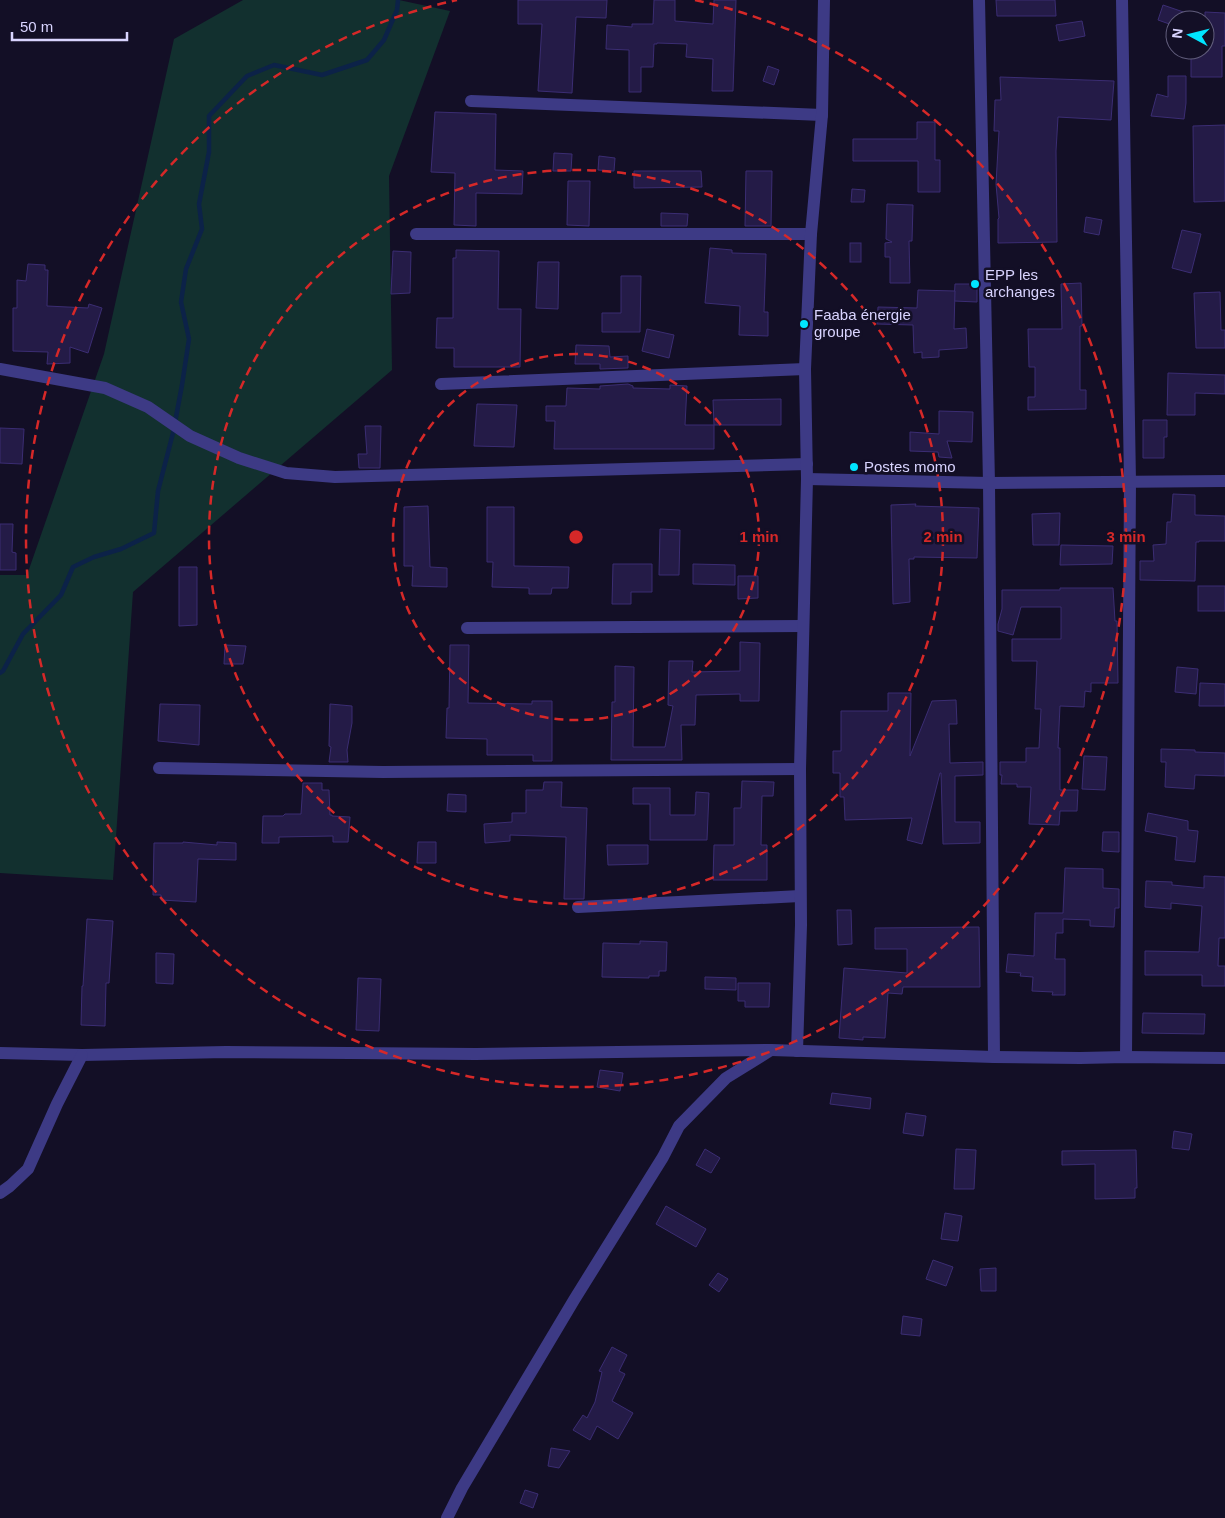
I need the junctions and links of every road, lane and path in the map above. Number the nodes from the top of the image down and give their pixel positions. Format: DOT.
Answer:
graph roads {
  1 [pos="824,0"];
  2 [pos="979,0"];
  3 [pos="1122,0"];
  4 [pos="471,101"];
  5 [pos="822,114"];
  6 [pos="416,234"];
  7 [pos="811,234"];
  8 [pos="0,369"];
  9 [pos="805,369"];
  10 [pos="442,384"];
  11 [pos="807,464"];
  12 [pos="807,479"];
  13 [pos="1225,481"];
  14 [pos="1130,482"];
  15 [pos="989,483"];
  16 [pos="804,626"];
  17 [pos="467,628"];
  18 [pos="159,768"];
  19 [pos="800,769"];
  20 [pos="800,896"];
  21 [pos="578,906"];
  22 [pos="771,1050"];
  23 [pos="797,1051"];
  24 [pos="0,1053"];
  25 [pos="82,1055"];
  26 [pos="994,1057"];
  27 [pos="1126,1057"];
  28 [pos="1225,1058"];
  29 [pos="0,1193"];
  30 [pos="447,1518"];
  1 -- 5 [label="street"];
  2 -- 15 [label="street"];
  3 -- 14 [label="street"];
  4 -- 5 [label="street"];
  5 -- 7 [label="street"];
  6 -- 7 [label="street"];
  7 -- 9 [label="street"];
  8 -- 11 [label="street"];
  9 -- 10 [label="street"];
  9 -- 11 [label="street"];
  11 -- 12 [label="street"];
  12 -- 15 [label="street"];
  12 -- 16 [label="street"];
  13 -- 14 [label="street"];
  14 -- 15 [label="street"];
  14 -- 27 [label="street"];
  15 -- 26 [label="street"];
  16 -- 17 [label="street"];
  16 -- 19 [label="street"];
  18 -- 19 [label="street"];
  19 -- 20 [label="street"];
  20 -- 21 [label="street"];
  20 -- 23 [label="street"];
  22 -- 23 [label="street"];
  22 -- 25 [label="street"];
  22 -- 30 [label="street"];
  23 -- 26 [label="street"];
  24 -- 25 [label="street"];
  25 -- 29 [label="street"];
  26 -- 27 [label="street"];
  27 -- 28 [label="street"];
}
